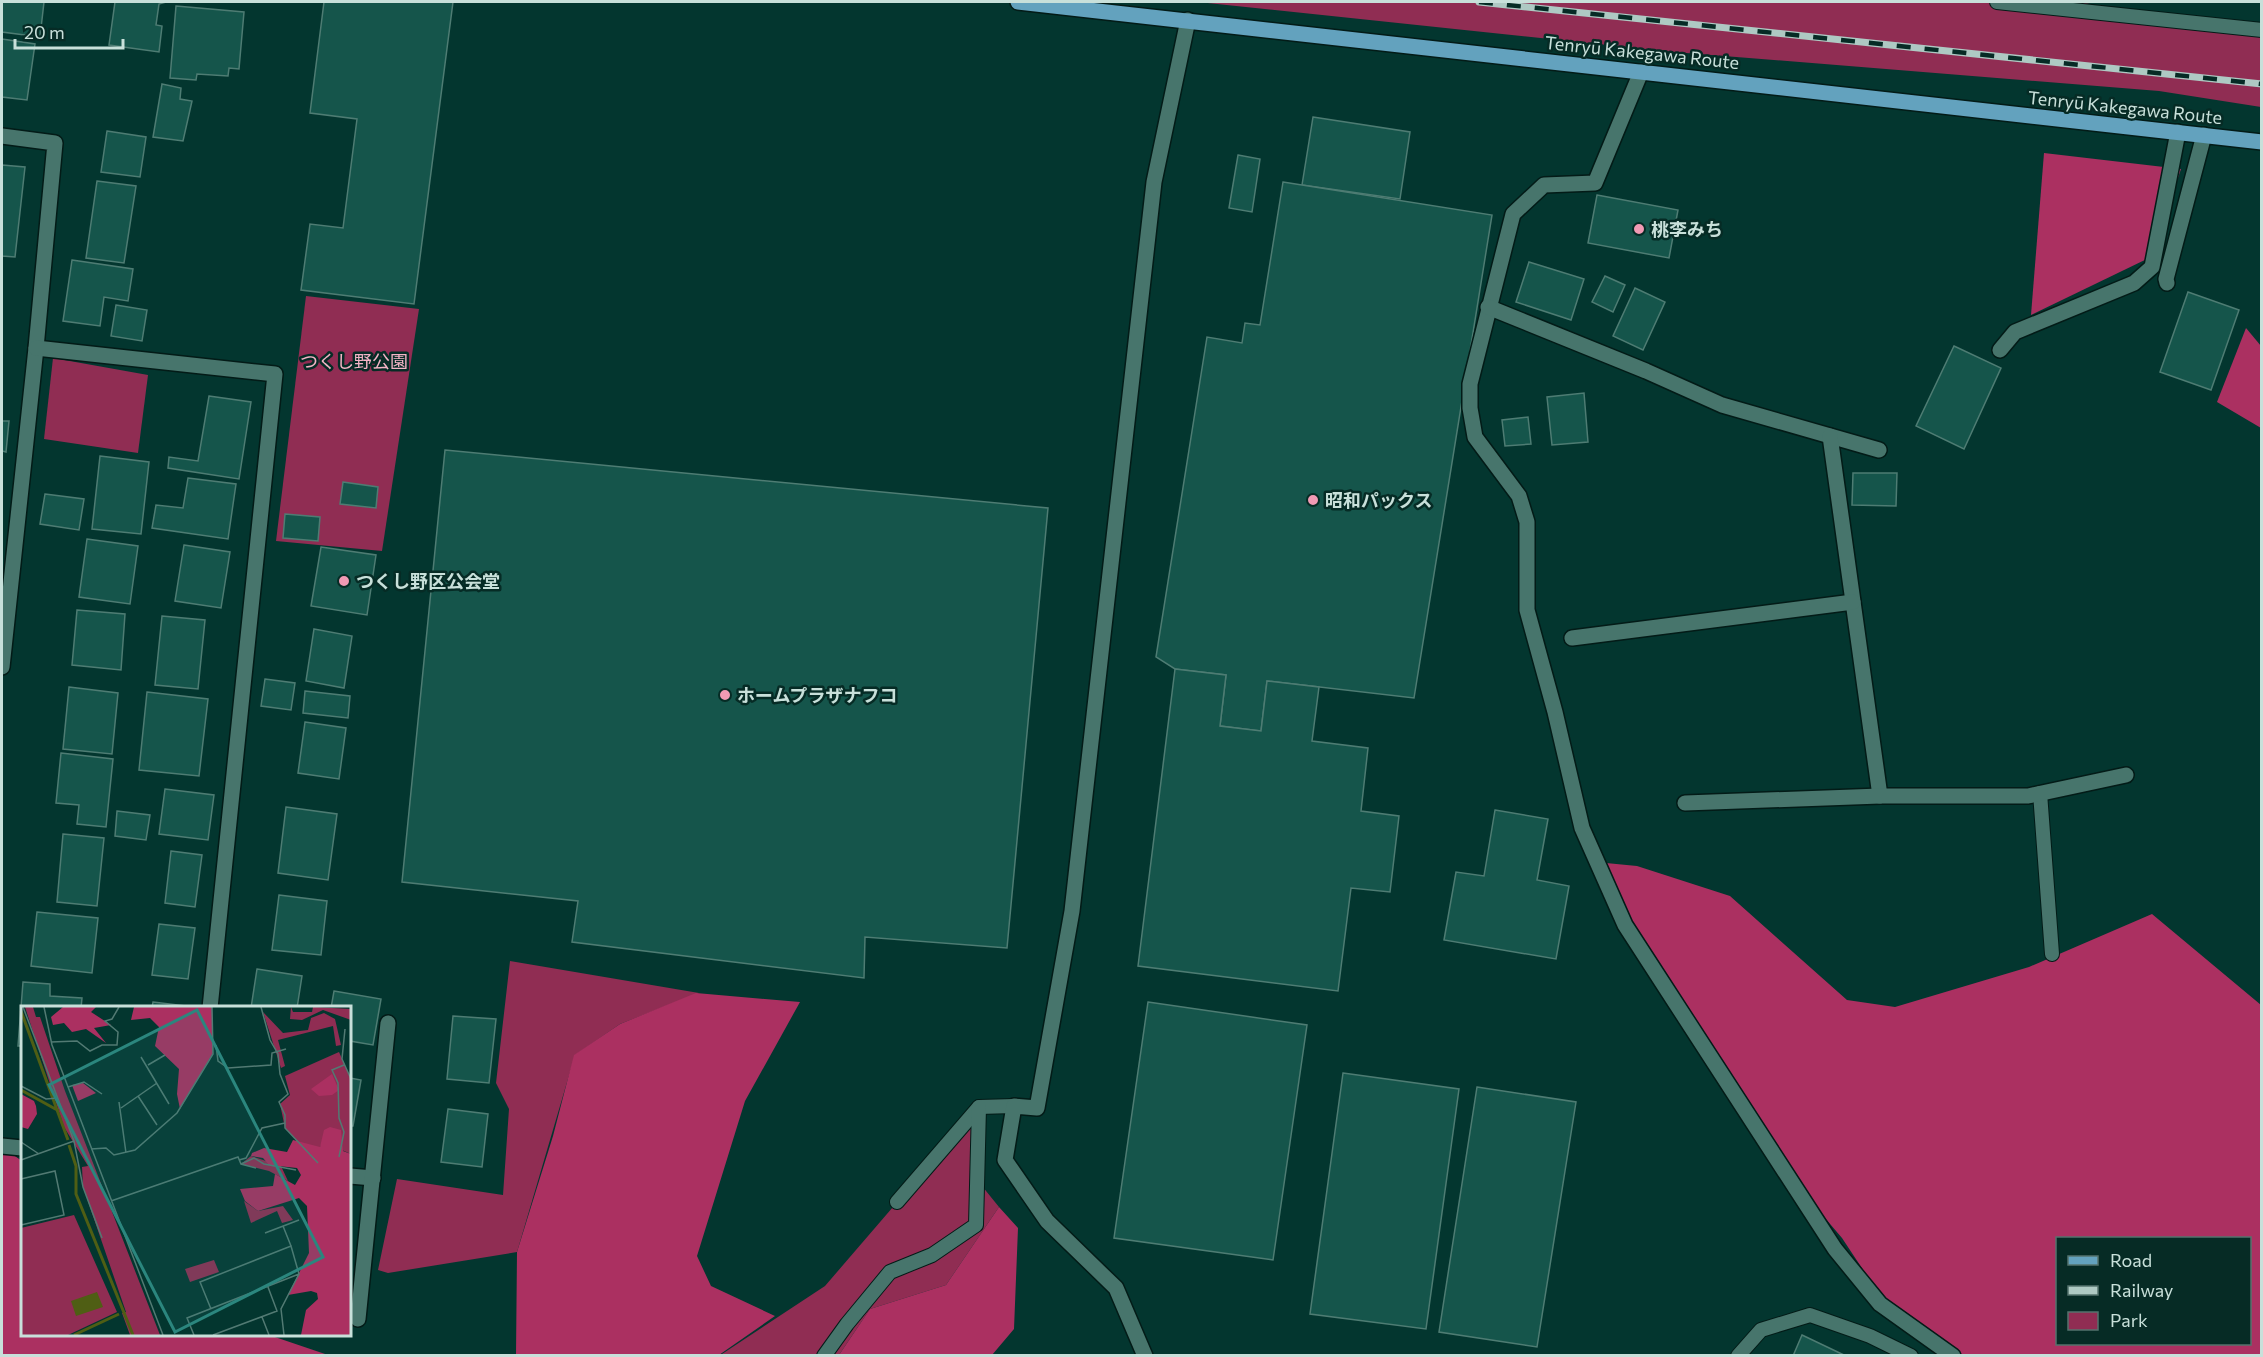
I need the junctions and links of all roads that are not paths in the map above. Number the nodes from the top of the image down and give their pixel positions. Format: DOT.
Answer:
graph roads {
  1 [pos="1018,2"];
  2 [pos="1997,2"];
  3 [pos="2140,2"];
  4 [pos="2139,16"];
  5 [pos="1188,20"];
  6 [pos="2262,30"];
  7 [pos="1641,72"];
  8 [pos="2178,132"];
  9 [pos="2204,135"];
  10 [pos="2,136"];
  11 [pos="2262,142"];
  12 [pos="2167,283"];
  13 [pos="1488,307"];
  14 [pos="36,348"];
  15 [pos="2000,350"];
  16 [pos="1830,436"];
  17 [pos="1879,450"];
  18 [pos="1852,602"];
  19 [pos="1572,638"];
  20 [pos="2,667"];
  21 [pos="2126,775"];
  22 [pos="2040,793"];
  23 [pos="1880,796"];
  24 [pos="1685,803"];
  25 [pos="2052,954"];
  26 [pos="210,1006"];
  27 [pos="388,1023"];
  28 [pos="1014,1106"];
  29 [pos="979,1107"];
  30 [pos="2,1146"];
  31 [pos="21,1148"];
  32 [pos="351,1176"];
  33 [pos="373,1178"];
  34 [pos="897,1202"];
  35 [pos="358,1319"];
  36 [pos="824,1356"];
  37 [pos="1145,1356"];
  38 [pos="1738,1356"];
  39 [pos="1911,1356"];
  40 [pos="1953,1356"];
  1 -- 5 [label="main road, Tenryū Kakegawa Route"];
  2 -- 4 [label="lane"];
  3 -- 4 [label="lane"];
  4 -- 6 [label="lane"];
  5 -- 7 [label="main road, Tenryū Kakegawa Route"];
  5 -- 28 [label="street"];
  7 -- 8 [label="main road, Tenryū Kakegawa Route"];
  7 -- 13 [label="street"];
  8 -- 9 [label="main road, Tenryū Kakegawa Route"];
  8 -- 15 [label="street"];
  9 -- 11 [label="main road, Tenryū Kakegawa Route"];
  9 -- 12 [label="street"];
  10 -- 14 [label="street"];
  13 -- 16 [label="street"];
  13 -- 40 [label="street"];
  14 -- 20 [label="street"];
  14 -- 26 [label="street"];
  16 -- 17 [label="street"];
  16 -- 18 [label="street"];
  18 -- 19 [label="street"];
  18 -- 23 [label="street"];
  21 -- 22 [label="street"];
  22 -- 23 [label="street"];
  22 -- 25 [label="lane"];
  23 -- 24 [label="street"];
  27 -- 33 [label="street"];
  28 -- 29 [label="lane"];
  28 -- 37 [label="street"];
  29 -- 34 [label="lane"];
  29 -- 36 [label="lane"];
  30 -- 31 [label="street"];
  32 -- 33 [label="street"];
  33 -- 35 [label="street"];
  38 -- 39 [label="lane"];
}
